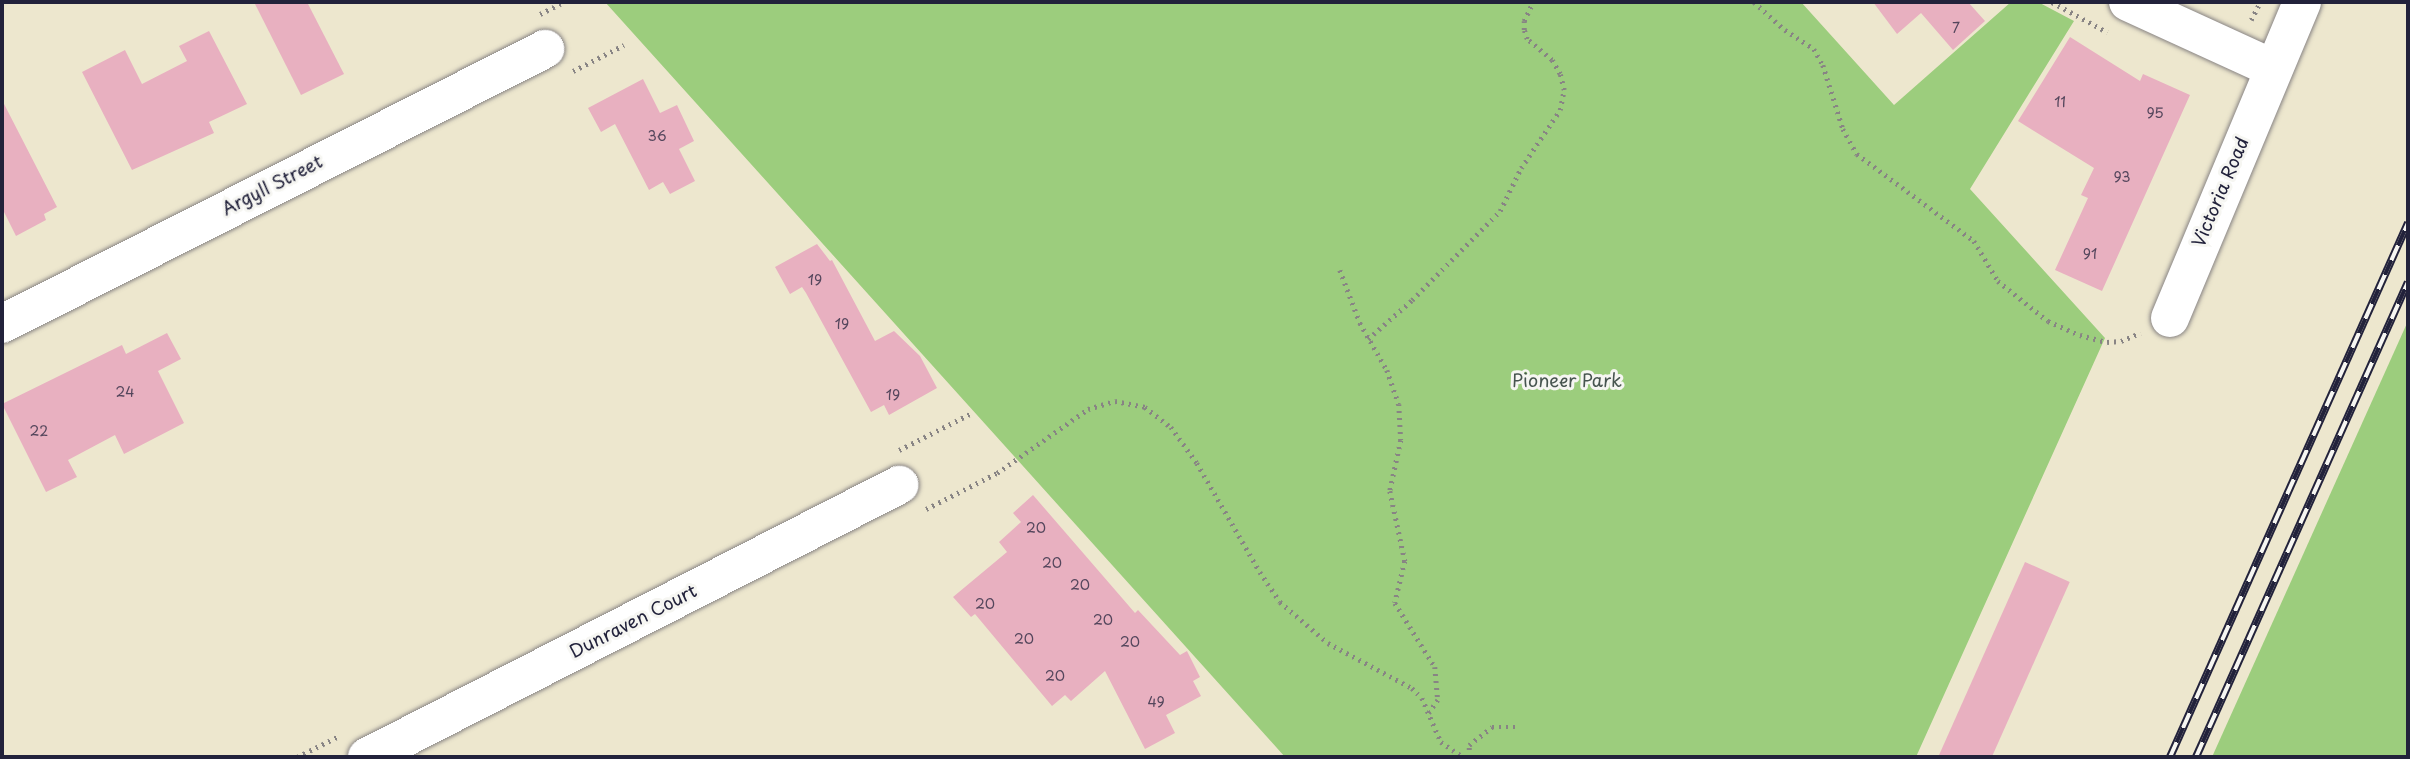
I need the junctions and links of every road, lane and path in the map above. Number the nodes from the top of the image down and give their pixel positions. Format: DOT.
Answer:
graph roads {
  1 [pos="1533,2"];
  2 [pos="1754,2"];
  3 [pos="2128,2"];
  4 [pos="2260,2"];
  5 [pos="2302,2"];
  6 [pos="2251,20"];
  7 [pos="545,49"];
  8 [pos="2272,68"];
  9 [pos="1340,270"];
  10 [pos="2170,318"];
  11 [pos="2,324"];
  12 [pos="1368,339"];
  13 [pos="899,485"];
  14 [pos="1429,713"];
  15 [pos="1520,727"];
  16 [pos="367,757"];
  17 [pos="1463,757"];
  18 [pos="1469,757"];
  1 -- 12 [label="path"];
  2 -- 10 [label="path"];
  3 -- 8 [label="street"];
  4 -- 6 [label="path"];
  5 -- 8 [label="street, Victoria Road"];
  7 -- 11 [label="street, Argyll Street"];
  8 -- 10 [label="street, Victoria Road"];
  9 -- 12 [label="path"];
  12 -- 14 [label="path"];
  13 -- 14 [label="path"];
  13 -- 16 [label="street, Dunraven Court"];
  14 -- 17 [label="path"];
  15 -- 18 [label="path"];
}
